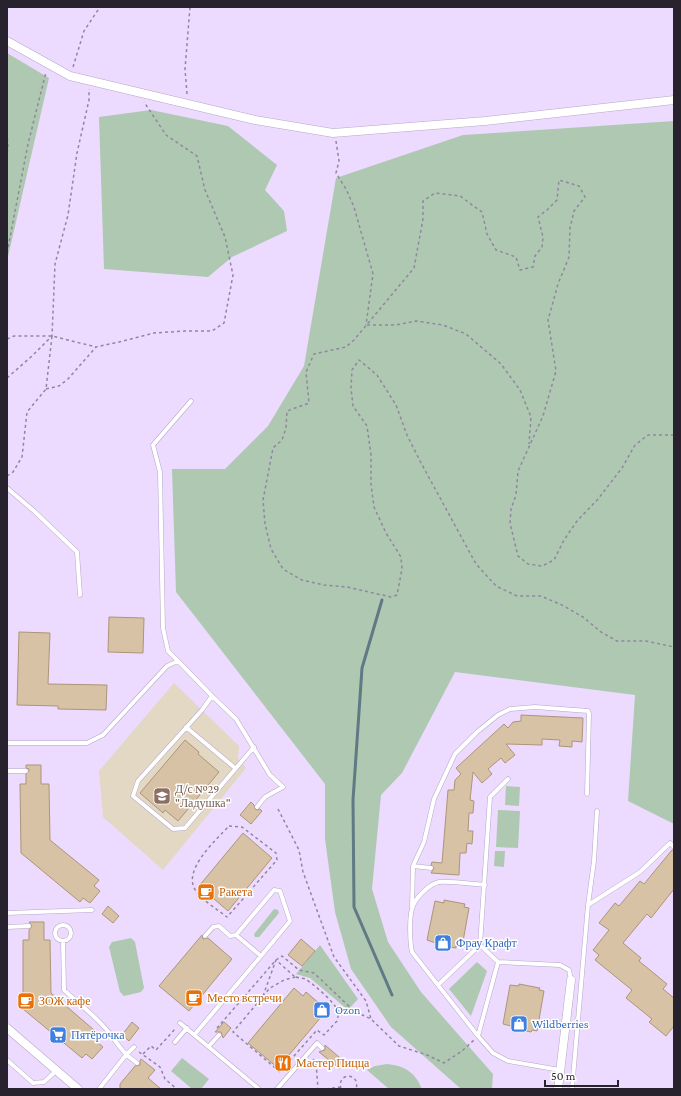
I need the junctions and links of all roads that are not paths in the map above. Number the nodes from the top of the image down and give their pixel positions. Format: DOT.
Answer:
graph roads {
  1 [pos="7,41"];
  2 [pos="674,100"];
  3 [pos="190,401"];
  4 [pos="7,488"];
  5 [pos="80,595"];
  6 [pos="178,661"];
  7 [pos="212,696"];
  8 [pos="186,727"];
  9 [pos="7,742"];
  10 [pos="254,747"];
  11 [pos="235,768"];
  12 [pos="7,771"];
  13 [pos="26,771"];
  14 [pos="508,779"];
  15 [pos="587,794"];
  16 [pos="257,807"];
  17 [pos="597,811"];
  18 [pos="674,846"];
  19 [pos="413,866"];
  20 [pos="431,868"];
  21 [pos="485,885"];
  22 [pos="588,905"];
  23 [pos="412,908"];
  24 [pos="92,910"];
  25 [pos="7,913"];
  26 [pos="29,926"];
  27 [pos="7,927"];
  28 [pos="236,935"];
  29 [pos="205,936"];
  30 [pos="63,940"];
  31 [pos="480,945"];
  32 [pos="261,956"];
  33 [pos="498,962"];
  34 [pos="571,980"];
  35 [pos="438,985"];
  36 [pos="180,1023"];
  37 [pos="7,1028"];
  38 [pos="187,1028"];
  39 [pos="195,1034"];
  40 [pos="219,1035"];
  41 [pos="478,1036"];
  42 [pos="320,1039"];
  43 [pos="175,1042"];
  44 [pos="316,1043"];
  45 [pos="209,1046"];
  46 [pos="134,1047"];
  47 [pos="322,1048"];
  48 [pos="126,1055"];
  49 [pos="7,1060"];
  50 [pos="137,1063"];
  51 [pos="560,1070"];
  52 [pos="56,1071"];
  53 [pos="78,1089"];
  54 [pos="99,1089"];
  55 [pos="259,1089"];
  56 [pos="277,1089"];
  57 [pos="558,1089"];
  58 [pos="572,1089"];
  1 -- 2 [label="street"];
  3 -- 6 [label="lane"];
  4 -- 5 [label="lane"];
  6 -- 7 [label="lane"];
  6 -- 9 [label="lane"];
  7 -- 8 [label="lane"];
  7 -- 10 [label="lane"];
  8 -- 11 [label="lane"];
  8 -- 11 [label="lane"];
  10 -- 11 [label="lane"];
  10 -- 16 [label="lane"];
  12 -- 13 [label="lane"];
  14 -- 21 [label="lane"];
  15 -- 19 [label="lane"];
  17 -- 22 [label="lane"];
  18 -- 22 [label="lane"];
  19 -- 20 [label="lane"];
  19 -- 23 [label="lane"];
  21 -- 23 [label="lane"];
  21 -- 31 [label="lane"];
  22 -- 58 [label="lane"];
  23 -- 35 [label="lane"];
  24 -- 25 [label="lane"];
  26 -- 27 [label="lane"];
  28 -- 29 [label="lane"];
  28 -- 32 [label="lane"];
  28 -- 32 [label="lane"];
  30 -- 48 [label="lane"];
  31 -- 33 [label="lane"];
  31 -- 35 [label="lane"];
  32 -- 39 [label="lane"];
  33 -- 34 [label="lane"];
  33 -- 41 [label="lane"];
  34 -- 51 [label="street"];
  35 -- 41 [label="lane"];
  36 -- 38 [label="lane"];
  37 -- 52 [label="street"];
  38 -- 39 [label="lane"];
  38 -- 43 [label="lane"];
  39 -- 45 [label="lane"];
  40 -- 45 [label="lane"];
  41 -- 51 [label="lane"];
  42 -- 44 [label="lane"];
  44 -- 47 [label="lane"];
  44 -- 56 [label="lane"];
  45 -- 55 [label="lane"];
  46 -- 48 [label="lane"];
  48 -- 50 [label="lane"];
  48 -- 54 [label="lane"];
  49 -- 52 [label="lane"];
  51 -- 57 [label="street"];
  52 -- 53 [label="street"];
}
